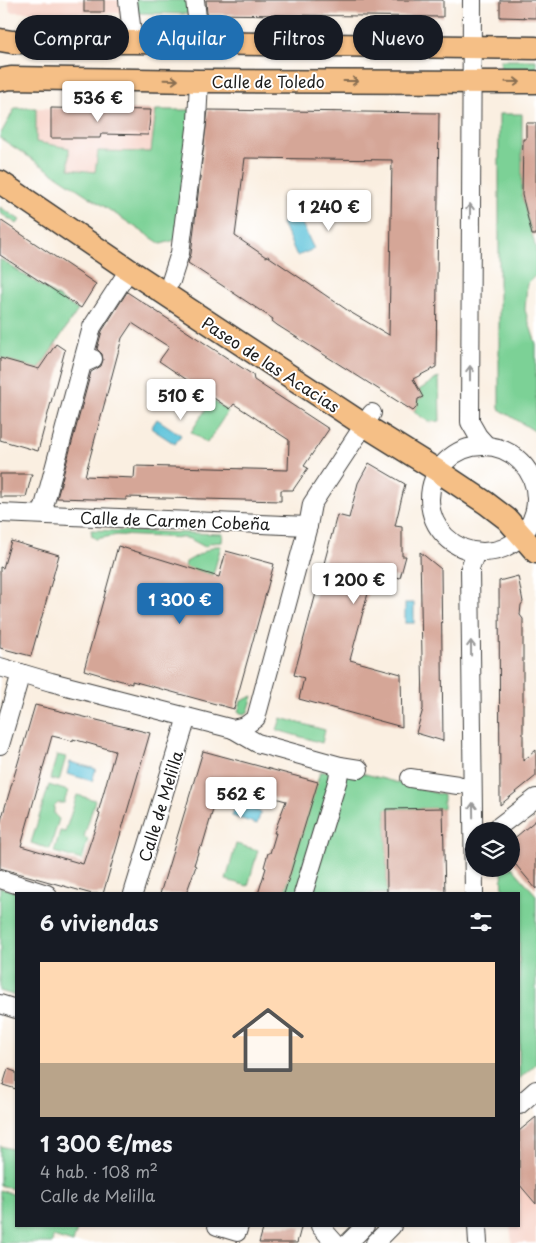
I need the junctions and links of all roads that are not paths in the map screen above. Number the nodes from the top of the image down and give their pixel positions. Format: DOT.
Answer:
graph roads {
  1 [pos="128,0"];
  2 [pos="195,0"];
  3 [pos="472,0"];
  4 [pos="197,15"];
  5 [pos="0,40"];
  6 [pos="133,42"];
  7 [pos="139,42"];
  8 [pos="244,44"];
  9 [pos="471,47"];
  10 [pos="536,48"];
  11 [pos="0,80"];
  12 [pos="200,81"];
  13 [pos="471,81"];
  14 [pos="536,82"];
  15 [pos="0,165"];
  16 [pos="0,182"];
  17 [pos="129,270"];
  18 [pos="171,281"];
  19 [pos="368,419"];
  20 [pos="487,446"];
  21 [pos="442,465"];
  22 [pos="533,473"];
  23 [pos="0,514"];
  24 [pos="42,514"];
  25 [pos="308,526"];
  26 [pos="533,527"];
  27 [pos="476,552"];
  28 [pos="0,667"];
  29 [pos="21,673"];
  30 [pos="187,717"];
  31 [pos="233,729"];
  32 [pos="0,745"];
  33 [pos="340,766"];
  34 [pos="359,769"];
  35 [pos="410,778"];
  36 [pos="458,785"];
  37 [pos="536,798"];
  38 [pos="474,822"];
  39 [pos="505,822"];
  40 [pos="474,877"];
  41 [pos="0,879"];
  42 [pos="41,892"];
  43 [pos="134,892"];
  44 [pos="304,892"];
  45 [pos="474,892"];
  46 [pos="0,1004"];
  47 [pos="15,1010"];
  48 [pos="536,1090"];
  49 [pos="520,1104"];
  50 [pos="220,1227"];
  51 [pos="239,1227"];
  52 [pos="321,1227"];
  53 [pos="364,1227"];
  54 [pos="391,1227"];
  55 [pos="476,1227"];
  56 [pos="335,1243"];
  57 [pos="348,1243"];
  58 [pos="375,1243"];
  59 [pos="478,1243"];
  1 -- 6 [label="street"];
  2 -- 4 [label="street"];
  3 -- 9 [label="street"];
  5 -- 6 [label="main road"];
  6 -- 7 [label="main road"];
  8 -- 9 [label="main road"];
  9 -- 10 [label="main road"];
  9 -- 13 [label="street"];
  11 -- 12 [label="main road, Calle de Toledo, one-way"];
  12 -- 13 [label="main road, Calle de Toledo, one-way"];
  12 -- 18 [label="street"];
  13 -- 14 [label="main road, Calle de Toledo, one-way"];
  20 -- 13 [label="street, one-way"];
  15 -- 18 [label="main road, Paseo de las Acacias"];
  16 -- 17 [label="main road, Paseo de las Acacias"];
  17 -- 19 [label="main road, Paseo de las Acacias"];
  17 -- 24 [label="street"];
  18 -- 19 [label="main road, Paseo de las Acacias"];
  19 -- 21 [label="main road, Paseo de las Acacias"];
  19 -- 25 [label="street"];
  20 -- 21 [label="street"];
  20 -- 22 [label="street"];
  21 -- 26 [label="main road, Paseo de las Acacias"];
  21 -- 27 [label="street"];
  22 -- 26 [label="street"];
  23 -- 24 [label="street, Calle de Carmen Cobeña"];
  24 -- 25 [label="street, Calle de Carmen Cobeña"];
  25 -- 31 [label="street"];
  26 -- 27 [label="street"];
  38 -- 27 [label="street, one-way"];
  28 -- 29 [label="street"];
  29 -- 30 [label="street"];
  29 -- 32 [label="street"];
  30 -- 31 [label="street"];
  30 -- 43 [label="street, Calle de Melilla"];
  31 -- 33 [label="street"];
  33 -- 34 [label="street"];
  33 -- 44 [label="street"];
  35 -- 36 [label="street"];
  37 -- 39 [label="street"];
  40 -- 45 [label="street"];
  41 -- 42 [label="street"];
  46 -- 47 [label="street"];
  48 -- 49 [label="street"];
  50 -- 51 [label="street"];
  52 -- 56 [label="street"];
  53 -- 57 [label="street"];
  54 -- 58 [label="street"];
  55 -- 59 [label="street"];
}
